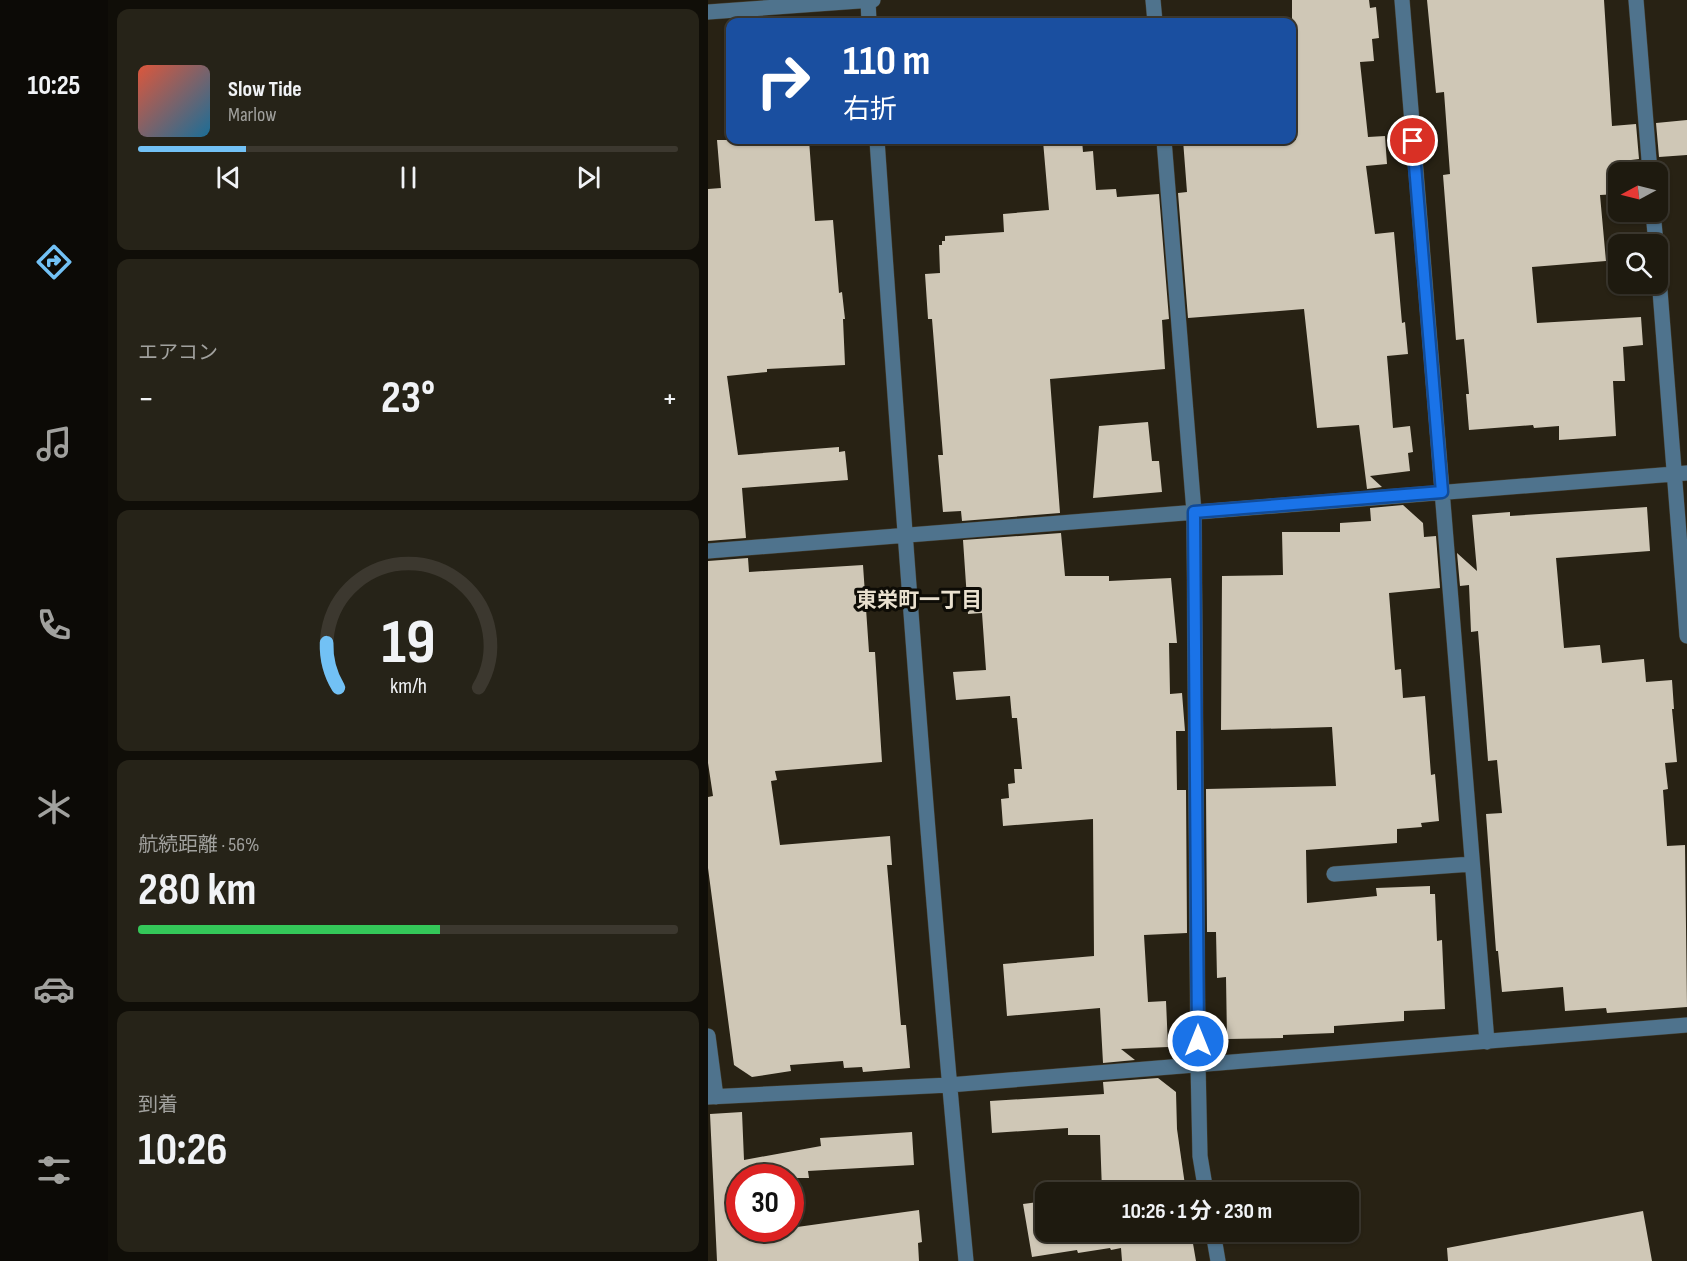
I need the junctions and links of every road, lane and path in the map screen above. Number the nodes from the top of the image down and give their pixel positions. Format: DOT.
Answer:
graph roads {
  1 [pos="868,0"];
  2 [pos="873,0"];
  3 [pos="1153,0"];
  4 [pos="1402,0"];
  5 [pos="1636,0"];
  6 [pos="708,12"];
  7 [pos="869,18"];
  8 [pos="1155,18"];
  9 [pos="877,144"];
  10 [pos="1164,144"];
  11 [pos="1649,162"];
  12 [pos="1661,294"];
  13 [pos="1681,473"];
  14 [pos="1442,492"];
  15 [pos="1194,512"];
  16 [pos="904,535"];
  17 [pos="708,551"];
  18 [pos="1687,636"];
  19 [pos="1472,864"];
  20 [pos="1334,874"];
  21 [pos="1687,1025"];
  22 [pos="708,1036"];
  23 [pos="1487,1042"];
  24 [pos="1198,1065"];
  25 [pos="949,1085"];
  26 [pos="712,1097"];
  27 [pos="1204,1182"];
  28 [pos="1215,1242"];
  29 [pos="966,1261"];
  30 [pos="1218,1261"];
  1 -- 2 [label="street"];
  1 -- 6 [label="street"];
  1 -- 7 [label="street"];
  3 -- 8 [label="street"];
  4 -- 14 [label="street"];
  5 -- 11 [label="street"];
  9 -- 16 [label="street"];
  10 -- 15 [label="street"];
  12 -- 13 [label="street"];
  13 -- 14 [label="street"];
  13 -- 18 [label="street"];
  14 -- 15 [label="street"];
  14 -- 19 [label="street"];
  15 -- 16 [label="street"];
  15 -- 24 [label="street"];
  16 -- 17 [label="street"];
  16 -- 25 [label="street"];
  19 -- 20 [label="street"];
  19 -- 23 [label="street"];
  21 -- 23 [label="street"];
  22 -- 26 [label="street"];
  23 -- 24 [label="street"];
  24 -- 25 [label="street"];
  24 -- 27 [label="street"];
  25 -- 26 [label="street"];
  25 -- 29 [label="street"];
  28 -- 30 [label="street"];
}
